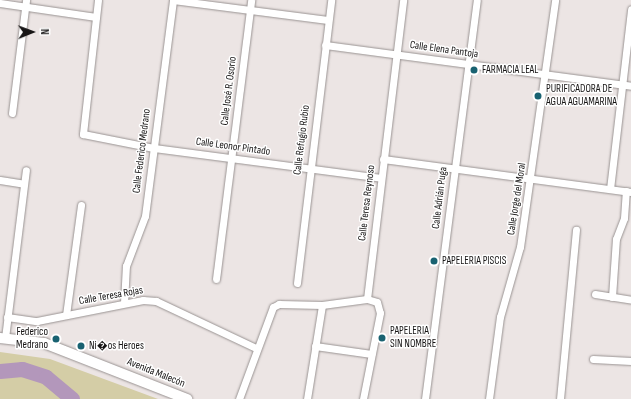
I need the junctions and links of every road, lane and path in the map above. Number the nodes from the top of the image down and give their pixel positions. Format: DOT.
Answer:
graph roads {
  1 [pos="98,0"];
  2 [pos="173,0"];
  3 [pos="251,0"];
  4 [pos="331,0"];
  5 [pos="403,0"];
  6 [pos="477,0"];
  7 [pos="555,0"];
  8 [pos="0,3"];
  9 [pos="25,3"];
  10 [pos="631,9"];
  11 [pos="250,10"];
  12 [pos="96,17"];
  13 [pos="328,20"];
  14 [pos="325,45"];
  15 [pos="396,55"];
  16 [pos="468,64"];
  17 [pos="545,74"];
  18 [pos="622,84"];
  19 [pos="631,86"];
  20 [pos="12,112"];
  21 [pos="154,148"];
  22 [pos="232,158"];
  23 [pos="383,158"];
  24 [pos="309,168"];
  25 [pos="455,168"];
  26 [pos="26,170"];
  27 [pos="381,178"];
  28 [pos="531,179"];
  29 [pos="0,180"];
  30 [pos="24,184"];
  31 [pos="610,189"];
  32 [pos="629,191"];
  33 [pos="81,205"];
  34 [pos="576,230"];
  35 [pos="216,279"];
  36 [pos="297,283"];
  37 [pos="595,294"];
  38 [pos="612,297"];
  39 [pos="367,299"];
  40 [pos="631,300"];
  41 [pos="124,303"];
  42 [pos="322,305"];
  43 [pos="66,315"];
  44 [pos="7,317"];
  45 [pos="3,338"];
  46 [pos="315,346"];
  47 [pos="256,348"];
  48 [pos="371,354"];
  49 [pos="594,358"];
  50 [pos="631,361"];
  51 [pos="187,399"];
  52 [pos="239,399"];
  53 [pos="307,399"];
  54 [pos="363,399"];
  55 [pos="425,399"];
  56 [pos="489,399"];
  57 [pos="560,399"];
  1 -- 12 [label="street"];
  2 -- 11 [label="street"];
  2 -- 21 [label="street, Calle Federico Medrano"];
  3 -- 11 [label="street, Calle José R. Osorio"];
  4 -- 13 [label="street, Calle Refugio Rubio"];
  5 -- 15 [label="street, Calle Teresa Reynoso"];
  6 -- 16 [label="street, Calle Adrián Puga"];
  7 -- 17 [label="street, Calle Jorge del Moral"];
  8 -- 9 [label="street"];
  9 -- 12 [label="street"];
  9 -- 20 [label="street"];
  10 -- 18 [label="street"];
  11 -- 13 [label="street"];
  11 -- 22 [label="street, Calle José R. Osorio"];
  12 -- 21 [label="street, Calle Leonor Pintado"];
  13 -- 14 [label="street, Calle Refugio Rubio"];
  14 -- 15 [label="street, Calle Elena Pantoja"];
  14 -- 24 [label="street, Calle Refugio Rubio"];
  15 -- 16 [label="street, Calle Elena Pantoja"];
  15 -- 23 [label="street, Calle Teresa Reynoso"];
  16 -- 17 [label="street, Calle Elena Pantoja"];
  16 -- 25 [label="street, Calle Adrián Puga"];
  17 -- 18 [label="street, Calle Elena Pantoja"];
  17 -- 28 [label="street, Calle Jorge del Moral"];
  18 -- 19 [label="street, Calle Elena Pantoja"];
  18 -- 31 [label="street"];
  21 -- 22 [label="street, Calle Leonor Pintado"];
  21 -- 41 [label="street, Calle Federico Medrano"];
  22 -- 24 [label="street, Calle Leonor Pintado"];
  22 -- 35 [label="street, Calle José R. Osorio"];
  23 -- 25 [label="street"];
  23 -- 27 [label="street, Calle Teresa Reynoso"];
  24 -- 27 [label="street, Calle Leonor Pintado"];
  24 -- 36 [label="street, Calle Refugio Rubio"];
  25 -- 28 [label="street"];
  25 -- 55 [label="street, Calle Adrián Puga"];
  26 -- 30 [label="street"];
  27 -- 39 [label="street, Calle Teresa Reynoso"];
  28 -- 31 [label="street"];
  28 -- 56 [label="street, Calle Jorge del Moral"];
  29 -- 30 [label="street"];
  30 -- 44 [label="street"];
  31 -- 32 [label="street"];
  32 -- 38 [label="street"];
  33 -- 43 [label="street"];
  34 -- 57 [label="street"];
  37 -- 38 [label="street"];
  38 -- 40 [label="street"];
  39 -- 42 [label="street"];
  39 -- 48 [label="street"];
  41 -- 43 [label="street, Calle Teresa Rojas"];
  41 -- 47 [label="street, Calle Teresa Rojas"];
  42 -- 46 [label="street"];
  42 -- 47 [label="street"];
  43 -- 44 [label="street, Calle Teresa Rojas"];
  44 -- 45 [label="street"];
  45 -- 51 [label="street, Avenida Malecón"];
  46 -- 48 [label="street"];
  46 -- 53 [label="street"];
  47 -- 52 [label="street"];
  48 -- 54 [label="street"];
  49 -- 50 [label="street"];
}
